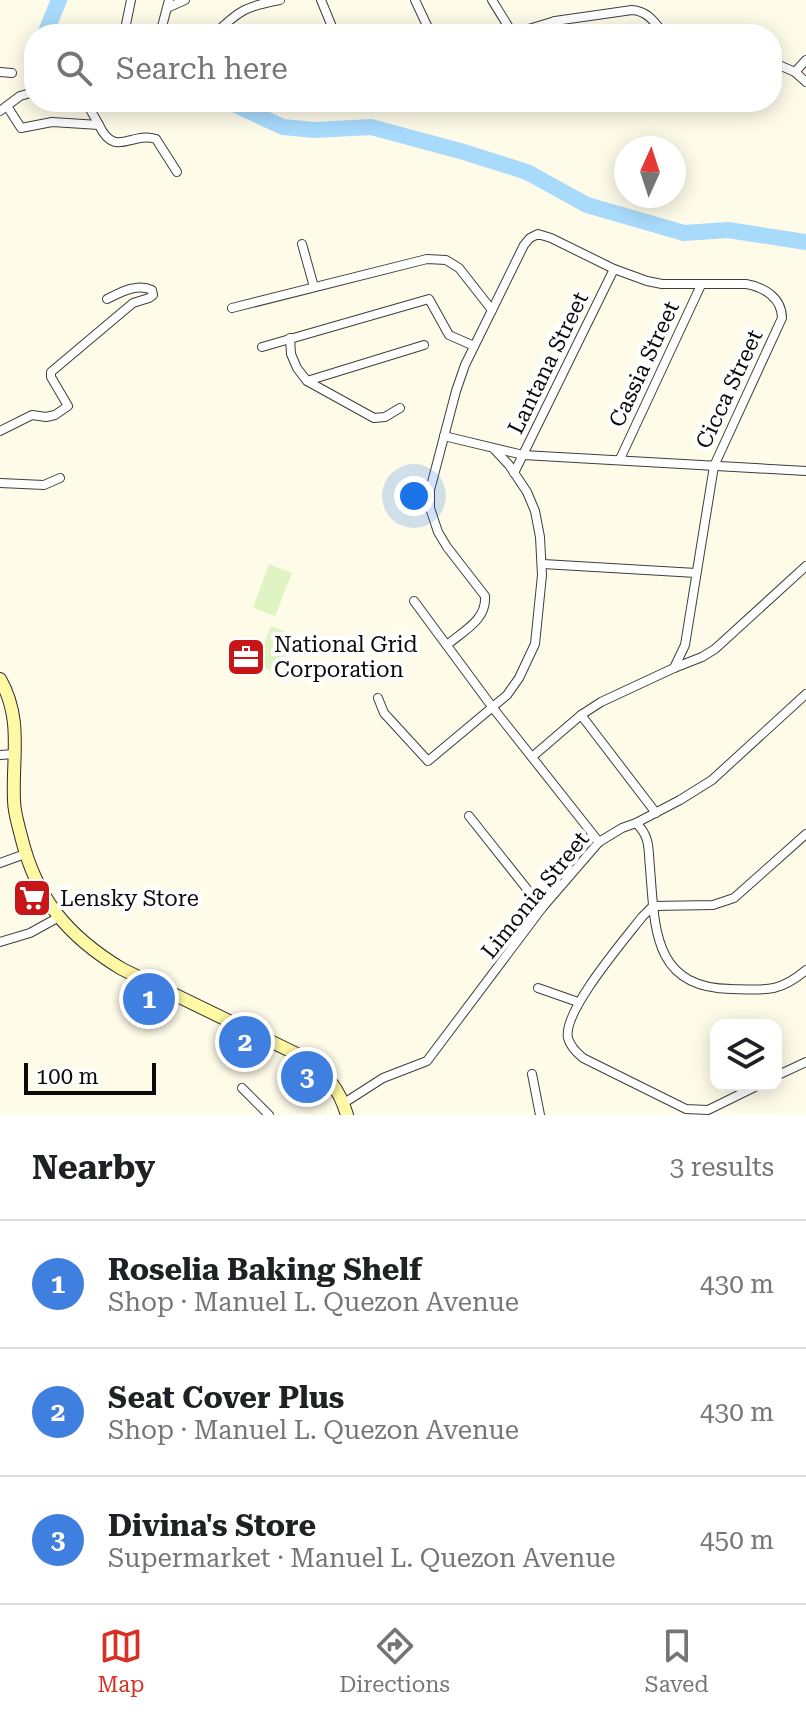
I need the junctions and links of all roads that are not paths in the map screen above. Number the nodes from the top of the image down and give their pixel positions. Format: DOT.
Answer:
graph roads {
  1 [pos="131,0"];
  2 [pos="185,0"];
  3 [pos="280,0"];
  4 [pos="321,0"];
  5 [pos="415,0"];
  6 [pos="492,0"];
  7 [pos="168,4"];
  8 [pos="555,21"];
  9 [pos="126,24"];
  10 [pos="163,24"];
  11 [pos="225,24"];
  12 [pos="331,24"];
  13 [pos="426,24"];
  14 [pos="506,24"];
  15 [pos="545,24"];
  16 [pos="555,24"];
  17 [pos="656,24"];
  18 [pos="806,60"];
  19 [pos="782,66"];
  20 [pos="0,72"];
  21 [pos="795,72"];
  22 [pos="12,73"];
  23 [pos="806,82"];
  24 [pos="24,95"];
  25 [pos="3,108"];
  26 [pos="92,112"];
  27 [pos="99,125"];
  28 [pos="177,172"];
  29 [pos="302,244"];
  30 [pos="614,269"];
  31 [pos="701,285"];
  32 [pos="314,287"];
  33 [pos="107,299"];
  34 [pos="232,308"];
  35 [pos="492,310"];
  36 [pos="290,338"];
  37 [pos="424,345"];
  38 [pos="474,346"];
  39 [pos="262,347"];
  40 [pos="307,381"];
  41 [pos="400,408"];
  42 [pos="0,431"];
  43 [pos="444,436"];
  44 [pos="495,450"];
  45 [pos="523,455"];
  46 [pos="620,459"];
  47 [pos="714,466"];
  48 [pos="806,471"];
  49 [pos="514,473"];
  50 [pos="60,478"];
  51 [pos="0,483"];
  52 [pos="543,564"];
  53 [pos="806,566"];
  54 [pos="696,573"];
  55 [pos="414,601"];
  56 [pos="447,645"];
  57 [pos="685,645"];
  58 [pos="702,657"];
  59 [pos="674,668"];
  60 [pos="0,679"];
  61 [pos="806,694"];
  62 [pos="378,698"];
  63 [pos="493,708"];
  64 [pos="581,715"];
  65 [pos="15,754"];
  66 [pos="0,755"];
  67 [pos="532,757"];
  68 [pos="656,813"];
  69 [pos="469,816"];
  70 [pos="636,823"];
  71 [pos="806,834"];
  72 [pos="599,842"];
  73 [pos="25,854"];
  74 [pos="0,863"];
  75 [pos="653,906"];
  76 [pos="542,908"];
  77 [pos="59,917"];
  78 [pos="0,942"];
  79 [pos="806,970"];
  80 [pos="538,988"];
  81 [pos="578,1002"];
  82 [pos="806,1062"];
  83 [pos="782,1073"];
  84 [pos="532,1074"];
  85 [pos="242,1088"];
  86 [pos="747,1091"];
  87 [pos="345,1109"];
  88 [pos="269,1115"];
  89 [pos="540,1115"];
  1 -- 9 [label="street"];
  2 -- 7 [label="street"];
  3 -- 11 [label="street"];
  4 -- 12 [label="street"];
  5 -- 13 [label="street"];
  6 -- 14 [label="street"];
  7 -- 10 [label="street"];
  8 -- 15 [label="street"];
  8 -- 16 [label="street"];
  8 -- 17 [label="street"];
  18 -- 21 [label="street"];
  19 -- 21 [label="street"];
  20 -- 22 [label="street"];
  21 -- 23 [label="street"];
  24 -- 25 [label="street"];
  25 -- 27 [label="street"];
  26 -- 27 [label="street"];
  27 -- 28 [label="street"];
  29 -- 32 [label="street"];
  30 -- 31 [label="street, Cicca Street"];
  30 -- 35 [label="street, Cicca Street"];
  30 -- 45 [label="street, Lantana Street"];
  31 -- 46 [label="street, Cassia Street"];
  31 -- 47 [label="street, Cicca Street"];
  32 -- 34 [label="street"];
  32 -- 35 [label="street"];
  33 -- 42 [label="street"];
  35 -- 38 [label="street, Cicca Street"];
  36 -- 38 [label="street"];
  36 -- 39 [label="street"];
  36 -- 40 [label="street"];
  37 -- 40 [label="street"];
  38 -- 43 [label="street, Cicca Street"];
  40 -- 41 [label="street"];
  43 -- 44 [label="street"];
  43 -- 56 [label="street, Cicca Street"];
  44 -- 45 [label="street"];
  44 -- 49 [label="street"];
  45 -- 46 [label="street"];
  45 -- 49 [label="street, Lantana Street"];
  46 -- 47 [label="street"];
  47 -- 48 [label="street"];
  47 -- 54 [label="street, Cicca Street"];
  49 -- 52 [label="street"];
  50 -- 51 [label="street"];
  52 -- 54 [label="street"];
  52 -- 63 [label="street"];
  53 -- 58 [label="street"];
  54 -- 57 [label="street, Cicca Street"];
  55 -- 56 [label="street"];
  56 -- 63 [label="street"];
  57 -- 58 [label="street"];
  57 -- 59 [label="street, Cicca Street"];
  58 -- 59 [label="street"];
  59 -- 64 [label="street"];
  60 -- 65 [label="main road"];
  61 -- 68 [label="street, Limonia Street"];
  62 -- 63 [label="street"];
  63 -- 67 [label="street"];
  64 -- 67 [label="street"];
  64 -- 68 [label="street"];
  65 -- 66 [label="street"];
  65 -- 73 [label="main road"];
  67 -- 72 [label="street"];
  68 -- 70 [label="street, Limonia Street"];
  69 -- 76 [label="street"];
  70 -- 72 [label="street, Limonia Street"];
  70 -- 75 [label="street"];
  71 -- 75 [label="street"];
  72 -- 76 [label="street, Limonia Street"];
  73 -- 74 [label="street"];
  73 -- 77 [label="main road"];
  75 -- 79 [label="street"];
  75 -- 81 [label="street"];
  76 -- 87 [label="street, Limonia Street"];
  77 -- 78 [label="street"];
  77 -- 87 [label="main road"];
  80 -- 81 [label="street"];
  81 -- 86 [label="street"];
  82 -- 83 [label="street"];
  84 -- 89 [label="street"];
  85 -- 88 [label="street"];
}
